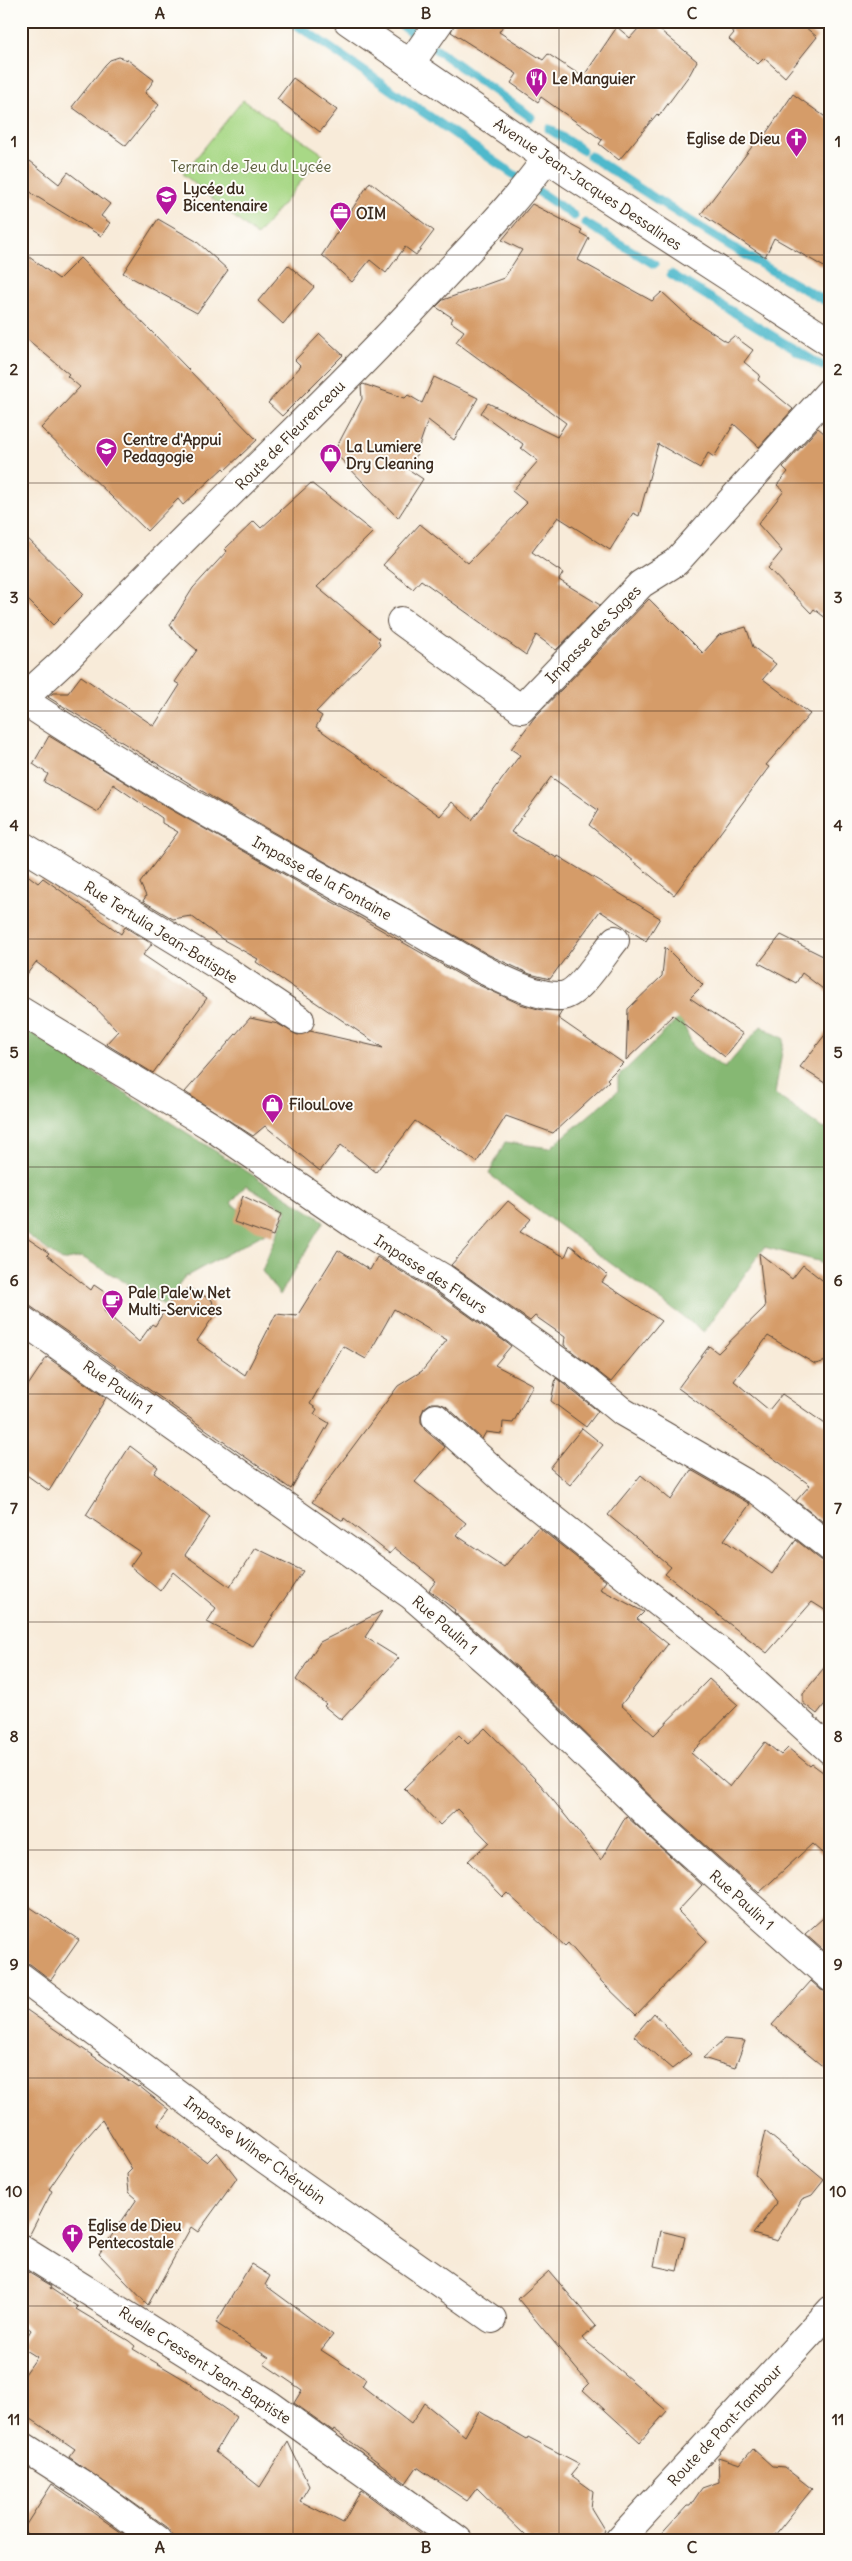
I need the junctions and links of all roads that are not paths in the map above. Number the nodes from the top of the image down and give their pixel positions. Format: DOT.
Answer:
graph roads {
  1 [pos="348,21"];
  2 [pos="424,43"];
  3 [pos="546,158"];
  4 [pos="831,343"];
  5 [pos="831,390"];
  6 [pos="401,621"];
  7 [pos="22,701"];
  8 [pos="21,845"];
  9 [pos="615,940"];
  10 [pos="21,1011"];
  11 [pos="300,1020"];
  12 [pos="21,1318"];
  13 [pos="436,1418"];
  14 [pos="831,1548"];
  15 [pos="831,1751"];
  16 [pos="21,1977"];
  17 [pos="831,1978"];
  18 [pos="21,2248"];
  19 [pos="831,2310"];
  20 [pos="492,2319"];
  21 [pos="21,2445"];
  22 [pos="158,2540"];
  23 [pos="458,2540"];
  24 [pos="619,2540"];
  1 -- 2 [label="street, Avenue Jean-Jacques Dessalines"];
  2 -- 3 [label="street, Avenue Jean-Jacques Dessalines"];
  3 -- 4 [label="street, Avenue Jean-Jacques Dessalines"];
  3 -- 7 [label="street, Route de Fleurenceau"];
  5 -- 6 [label="street, Impasse des Sages"];
  7 -- 9 [label="street, Impasse de la Fontaine"];
  8 -- 11 [label="street, Rue Tertulia Jean-Batispte"];
  10 -- 14 [label="street, Impasse des Fleurs"];
  12 -- 17 [label="street, Rue Paulin 1"];
  13 -- 15 [label="street"];
  16 -- 20 [label="street, Impasse Wilner Chérubin"];
  18 -- 23 [label="street, Ruelle Cressent Jean-Baptiste"];
  19 -- 24 [label="street, Route de Pont-Tambour"];
  21 -- 22 [label="street"];
}
